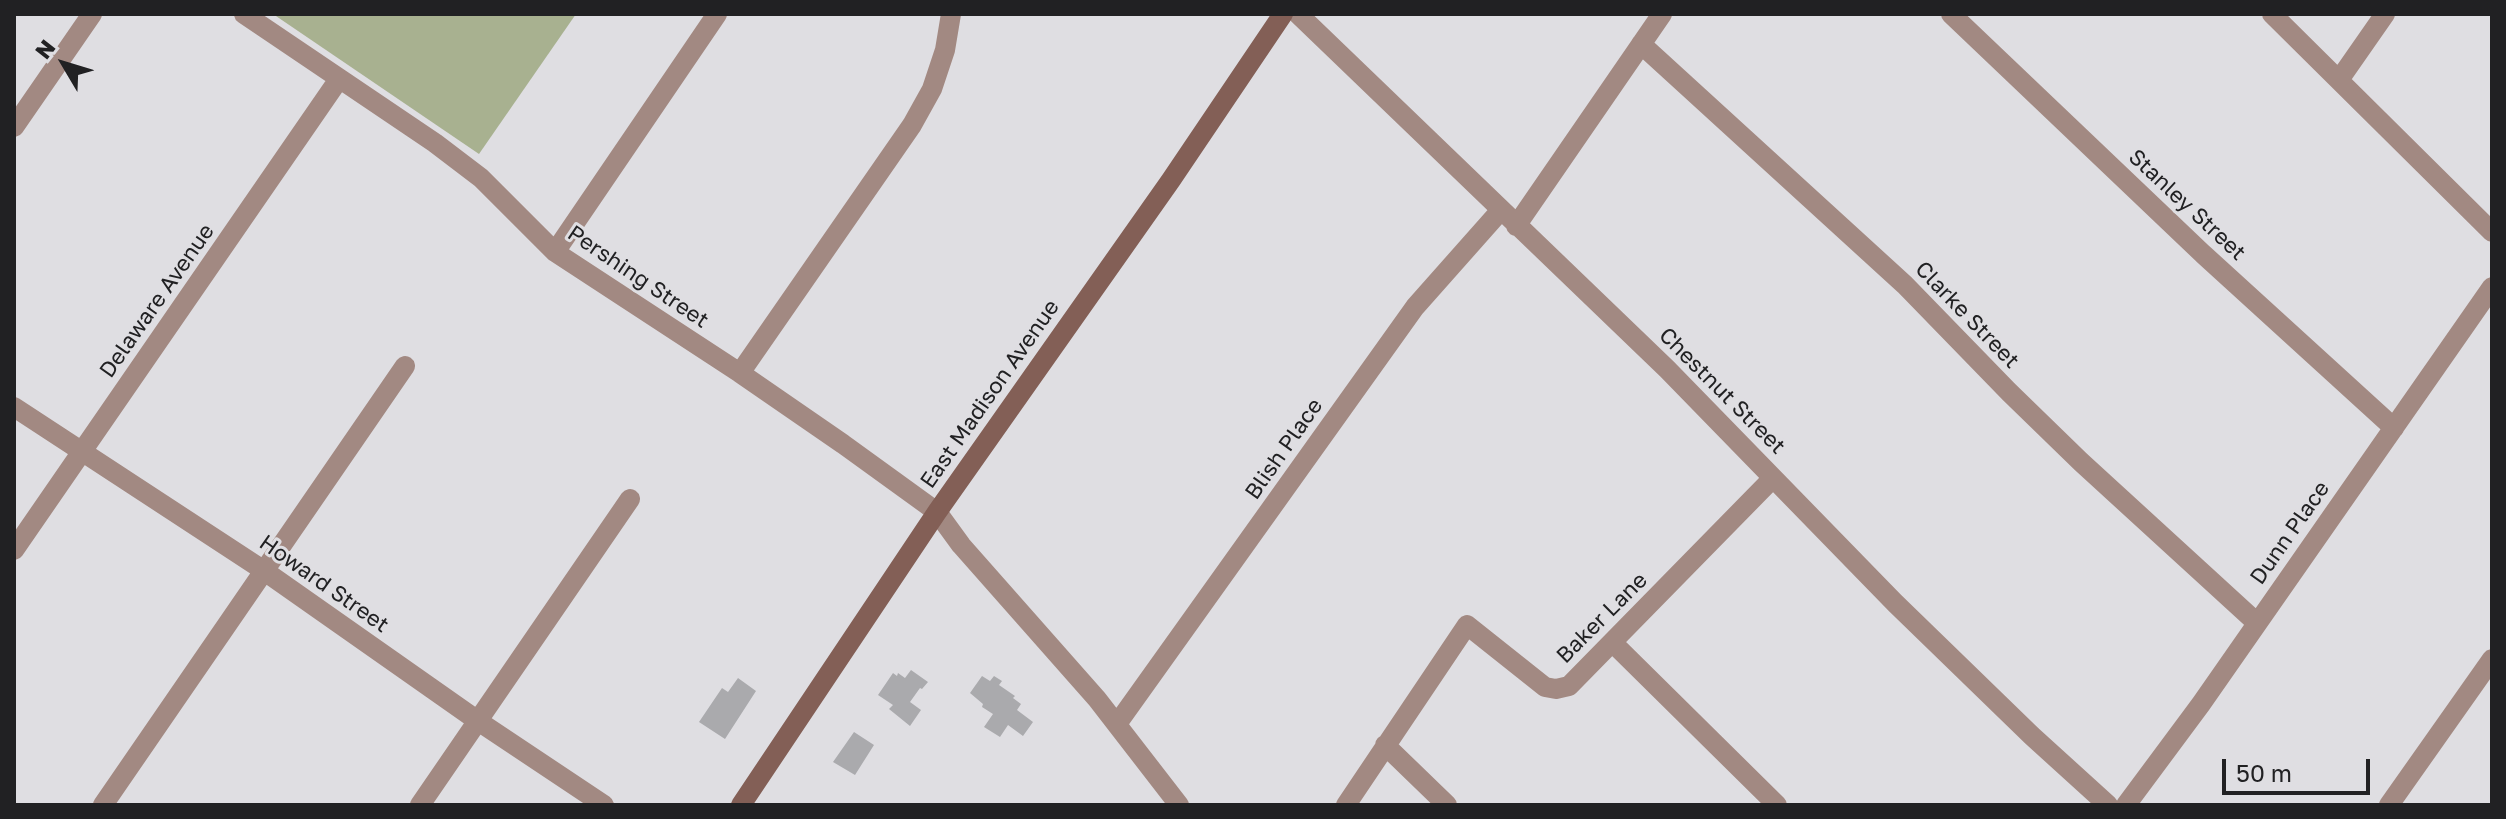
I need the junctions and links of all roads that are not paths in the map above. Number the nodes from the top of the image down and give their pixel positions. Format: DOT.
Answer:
graph roads {
  1 [pos="92,14"];
  2 [pos="244,14"];
  3 [pos="717,14"];
  4 [pos="951,14"];
  5 [pos="1283,14"];
  6 [pos="1298,14"];
  7 [pos="1662,14"];
  8 [pos="1951,14"];
  9 [pos="2272,14"];
  10 [pos="2385,14"];
  11 [pos="1641,44"];
  12 [pos="339,79"];
  13 [pos="2339,80"];
  14 [pos="14,127"];
  15 [pos="1501,210"];
  16 [pos="1516,226"];
  17 [pos="2492,232"];
  18 [pos="555,252"];
  19 [pos="2492,287"];
  20 [pos="405,366"];
  21 [pos="740,373"];
  22 [pos="14,407"];
  23 [pos="2394,428"];
  24 [pos="81,453"];
  25 [pos="1773,478"];
  26 [pos="630,499"];
  27 [pos="937,512"];
  28 [pos="14,550"];
  29 [pos="263,570"];
  30 [pos="2257,623"];
  31 [pos="1613,643"];
  32 [pos="2492,659"];
  33 [pos="478,721"];
  34 [pos="1117,724"];
  35 [pos="1385,745"];
  36 [pos="103,805"];
  37 [pos="420,805"];
  38 [pos="604,805"];
  39 [pos="741,805"];
  40 [pos="1179,805"];
  41 [pos="1346,805"];
  42 [pos="1447,805"];
  43 [pos="1777,805"];
  44 [pos="2108,805"];
  45 [pos="2126,805"];
  46 [pos="2389,805"];
  1 -- 14 [label="street"];
  2 -- 12 [label="street, Pershing Street"];
  3 -- 18 [label="street"];
  4 -- 21 [label="street"];
  5 -- 27 [label="main road, East Madison Avenue"];
  6 -- 15 [label="street, Chestnut Street"];
  7 -- 11 [label="street"];
  8 -- 23 [label="street, Stanley Street"];
  9 -- 13 [label="street"];
  10 -- 13 [label="street"];
  11 -- 16 [label="street"];
  11 -- 30 [label="street, Clarke Street"];
  12 -- 18 [label="street, Pershing Street"];
  12 -- 24 [label="street, Delaware Avenue"];
  13 -- 17 [label="street"];
  15 -- 16 [label="street, Chestnut Street"];
  15 -- 34 [label="street, Blish Place"];
  16 -- 25 [label="street, Chestnut Street"];
  18 -- 21 [label="street, Pershing Street"];
  19 -- 23 [label="street, Dunn Place"];
  20 -- 29 [label="street"];
  21 -- 27 [label="street, Pershing Street"];
  22 -- 24 [label="street, Howard Street"];
  23 -- 30 [label="street, Dunn Place"];
  24 -- 28 [label="street, Delaware Avenue"];
  24 -- 29 [label="street, Howard Street"];
  25 -- 31 [label="street, Baker Lane"];
  25 -- 44 [label="street, Chestnut Street"];
  26 -- 33 [label="street"];
  27 -- 34 [label="street, Pershing Street"];
  27 -- 39 [label="main road, East Madison Avenue"];
  29 -- 33 [label="street, Howard Street"];
  29 -- 36 [label="street"];
  30 -- 45 [label="street, Dunn Place"];
  31 -- 35 [label="street, Baker Lane"];
  31 -- 43 [label="street"];
  32 -- 46 [label="street"];
  33 -- 37 [label="street"];
  33 -- 38 [label="street, Howard Street"];
  34 -- 40 [label="street, Pershing Street"];
  35 -- 41 [label="street, Baker Lane"];
  35 -- 42 [label="street"];
}
